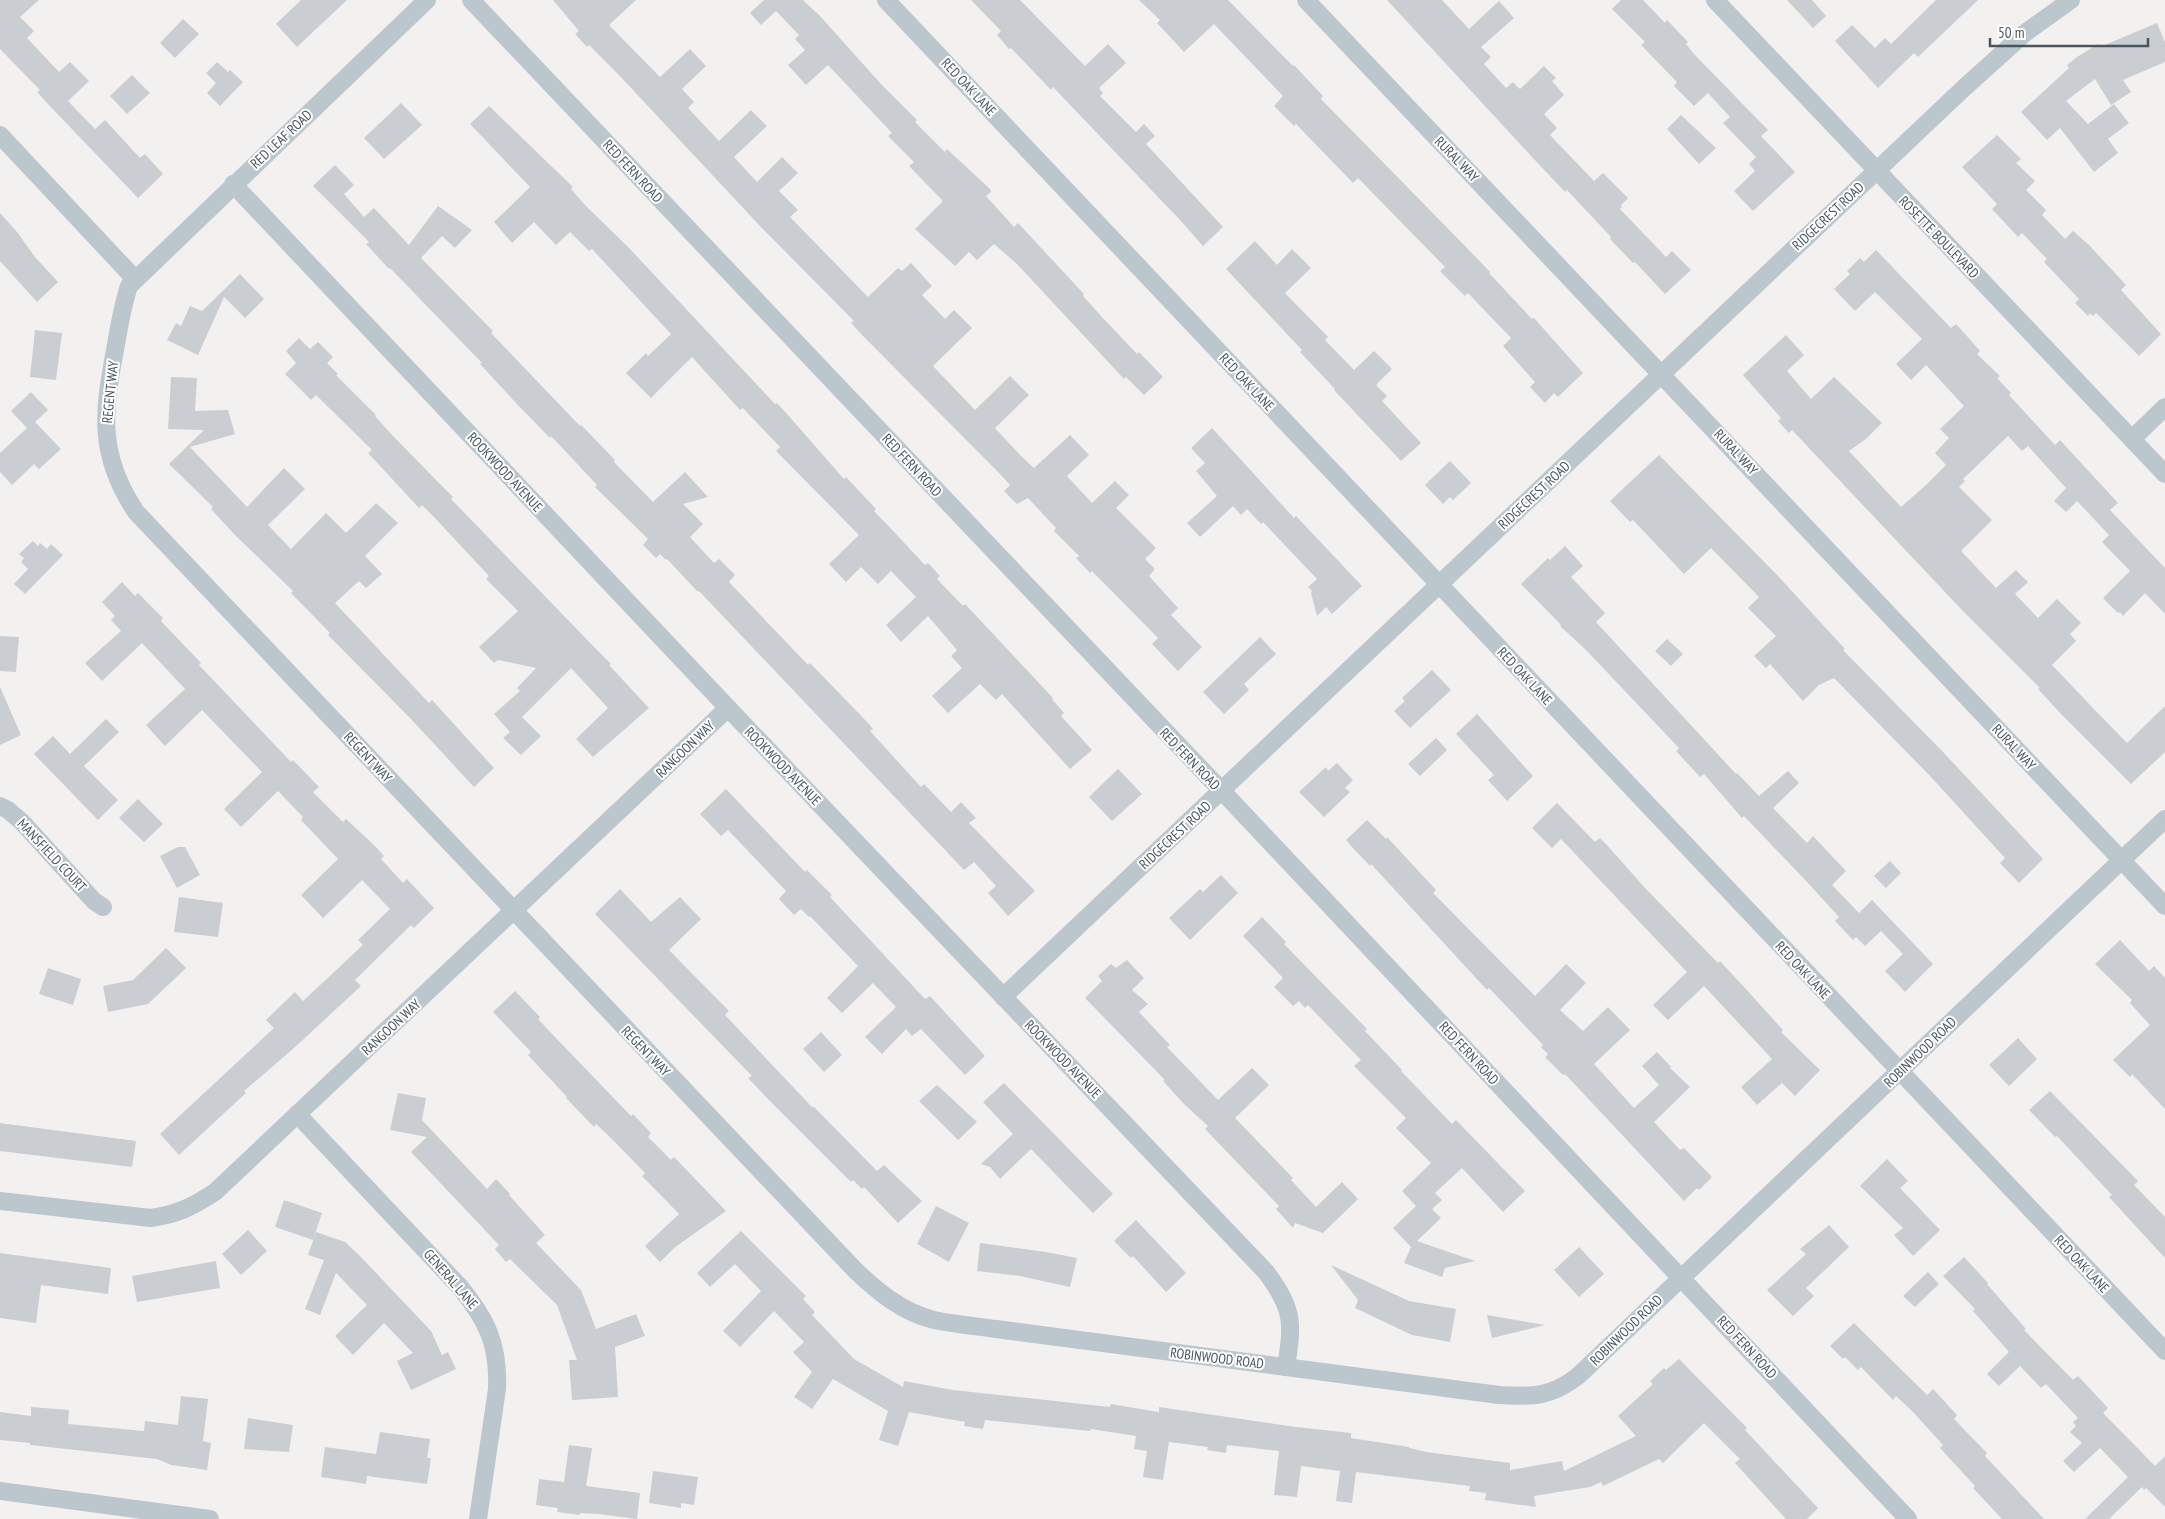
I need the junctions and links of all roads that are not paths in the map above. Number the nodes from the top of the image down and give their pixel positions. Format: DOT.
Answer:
graph roads {
  1 [pos="427,0"];
  2 [pos="471,0"];
  3 [pos="886,0"];
  4 [pos="1306,0"];
  5 [pos="1715,0"];
  6 [pos="2071,0"];
  7 [pos="0,135"];
  8 [pos="1876,171"];
  9 [pos="233,184"];
  10 [pos="135,278"];
  11 [pos="1662,374"];
  12 [pos="2165,407"];
  13 [pos="2132,439"];
  14 [pos="2165,474"];
  15 [pos="1440,584"];
  16 [pos="728,708"];
  17 [pos="1222,790"];
  18 [pos="0,806"];
  19 [pos="2165,819"];
  20 [pos="2122,861"];
  21 [pos="2165,906"];
  22 [pos="103,907"];
  23 [pos="514,912"];
  24 [pos="1004,997"];
  25 [pos="1900,1072"];
  26 [pos="298,1114"];
  27 [pos="0,1201"];
  28 [pos="1681,1278"];
  29 [pos="913,1312"];
  30 [pos="2165,1352"];
  31 [pos="1286,1367"];
  32 [pos="0,1491"];
  33 [pos="210,1519"];
  34 [pos="478,1519"];
  35 [pos="1908,1519"];
  1 -- 9 [label="street, RED LEAF ROAD"];
  2 -- 17 [label="street, RED FERN ROAD"];
  3 -- 15 [label="street, RED OAK LANE"];
  4 -- 11 [label="street, RURAL WAY"];
  5 -- 8 [label="street, ROSETTE BOULEVARD"];
  6 -- 8 [label="street, RIDGECREST ROAD"];
  7 -- 10 [label="street"];
  8 -- 11 [label="street, RIDGECREST ROAD"];
  8 -- 13 [label="street, ROSETTE BOULEVARD"];
  9 -- 10 [label="street, RED LEAF ROAD"];
  9 -- 16 [label="street, ROOKWOOD AVENUE"];
  10 -- 23 [label="street, REGENT WAY"];
  11 -- 15 [label="street, RIDGECREST ROAD"];
  11 -- 20 [label="street, RURAL WAY"];
  12 -- 13 [label="street"];
  13 -- 14 [label="street, ROSETTE BOULEVARD"];
  15 -- 17 [label="street, RIDGECREST ROAD"];
  15 -- 25 [label="street, RED OAK LANE"];
  16 -- 23 [label="street, RANGOON WAY"];
  16 -- 24 [label="street, ROOKWOOD AVENUE"];
  17 -- 24 [label="street, RIDGECREST ROAD"];
  17 -- 28 [label="street, RED FERN ROAD"];
  18 -- 22 [label="street, MANSFIELD COURT"];
  19 -- 20 [label="street, ROBINWOOD ROAD"];
  20 -- 21 [label="street, RURAL WAY"];
  20 -- 25 [label="street, ROBINWOOD ROAD"];
  23 -- 26 [label="street, RANGOON WAY"];
  23 -- 29 [label="street, REGENT WAY"];
  24 -- 31 [label="street, ROOKWOOD AVENUE"];
  25 -- 28 [label="street, ROBINWOOD ROAD"];
  25 -- 30 [label="street, RED OAK LANE"];
  26 -- 27 [label="street, RANGOON WAY"];
  26 -- 34 [label="street, GENERAL LANE"];
  28 -- 31 [label="street, ROBINWOOD ROAD"];
  28 -- 35 [label="street, RED FERN ROAD"];
  29 -- 31 [label="street, ROBINWOOD ROAD"];
  32 -- 33 [label="street"];
}
